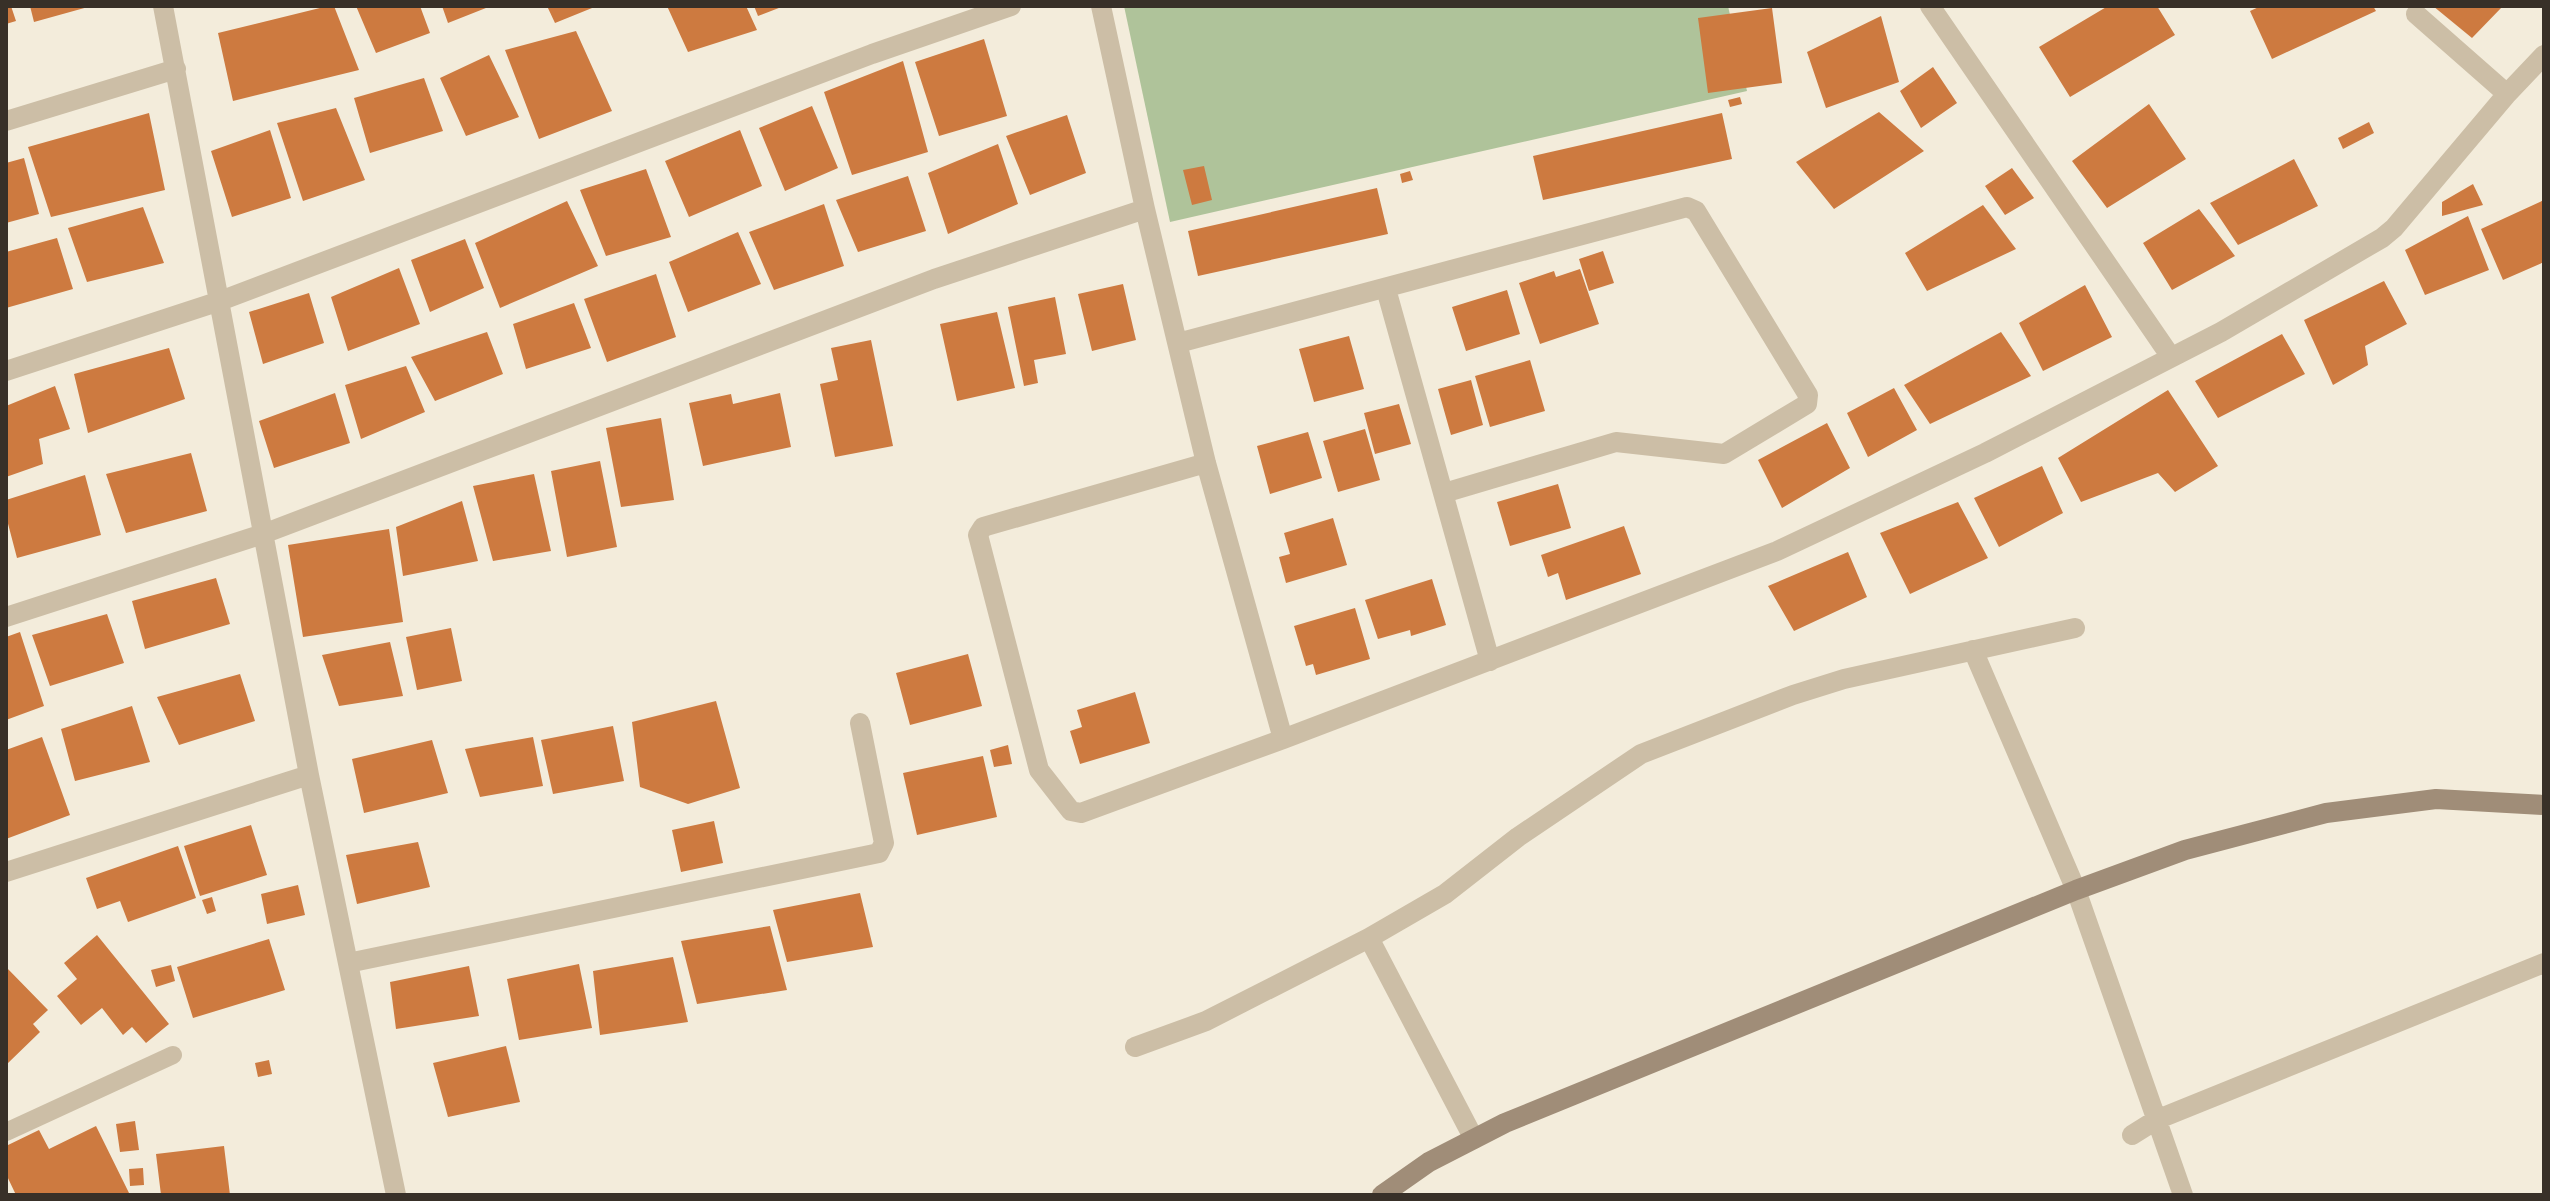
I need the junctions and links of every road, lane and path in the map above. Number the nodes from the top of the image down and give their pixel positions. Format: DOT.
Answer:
graph roads {
  1 [pos="163,6"];
  2 [pos="1011,6"];
  3 [pos="1101,6"];
  4 [pos="1930,6"];
  5 [pos="2416,14"];
  6 [pos="2544,55"];
  7 [pos="176,69"];
  8 [pos="2507,94"];
  9 [pos="6,121"];
  10 [pos="1145,209"];
  11 [pos="1386,289"];
  12 [pos="220,301"];
  13 [pos="1178,343"];
  14 [pos="2171,357"];
  15 [pos="6,371"];
  16 [pos="1206,463"];
  17 [pos="1444,493"];
  18 [pos="263,534"];
  19 [pos="6,617"];
  20 [pos="2075,628"];
  21 [pos="1973,650"];
  22 [pos="1490,661"];
  23 [pos="860,723"];
  24 [pos="1283,739"];
  25 [pos="309,775"];
  26 [pos="2544,805"];
  27 [pos="6,872"];
  28 [pos="2076,890"];
  29 [pos="1369,938"];
  30 [pos="348,963"];
  31 [pos="2544,963"];
  32 [pos="1135,1047"];
  33 [pos="173,1055"];
  34 [pos="2156,1120"];
  35 [pos="6,1132"];
  36 [pos="2132,1135"];
  37 [pos="1474,1139"];
  38 [pos="396,1195"];
  39 [pos="1382,1195"];
  40 [pos="2183,1195"];
  1 -- 7 [label="street"];
  2 -- 12 [label="street"];
  3 -- 10 [label="street"];
  4 -- 14 [label="street"];
  5 -- 8 [label="street"];
  6 -- 8 [label="street"];
  7 -- 9 [label="street"];
  7 -- 12 [label="street"];
  8 -- 14 [label="street"];
  10 -- 13 [label="street"];
  10 -- 18 [label="street"];
  11 -- 13 [label="street"];
  11 -- 17 [label="street"];
  11 -- 17 [label="street"];
  12 -- 15 [label="street"];
  12 -- 18 [label="street"];
  13 -- 16 [label="street"];
  14 -- 22 [label="street"];
  16 -- 24 [label="street"];
  16 -- 24 [label="street"];
  17 -- 22 [label="street"];
  18 -- 19 [label="street"];
  18 -- 25 [label="street"];
  20 -- 21 [label="street"];
  21 -- 28 [label="street"];
  21 -- 29 [label="street"];
  22 -- 24 [label="street"];
  23 -- 30 [label="street"];
  25 -- 27 [label="street"];
  25 -- 30 [label="street"];
  26 -- 28 [label="street"];
  28 -- 34 [label="street"];
  28 -- 37 [label="street"];
  29 -- 32 [label="street"];
  29 -- 37 [label="street"];
  30 -- 38 [label="street"];
  31 -- 34 [label="street"];
  33 -- 35 [label="lane"];
  34 -- 36 [label="street"];
  34 -- 40 [label="street"];
  37 -- 39 [label="street"];
}
